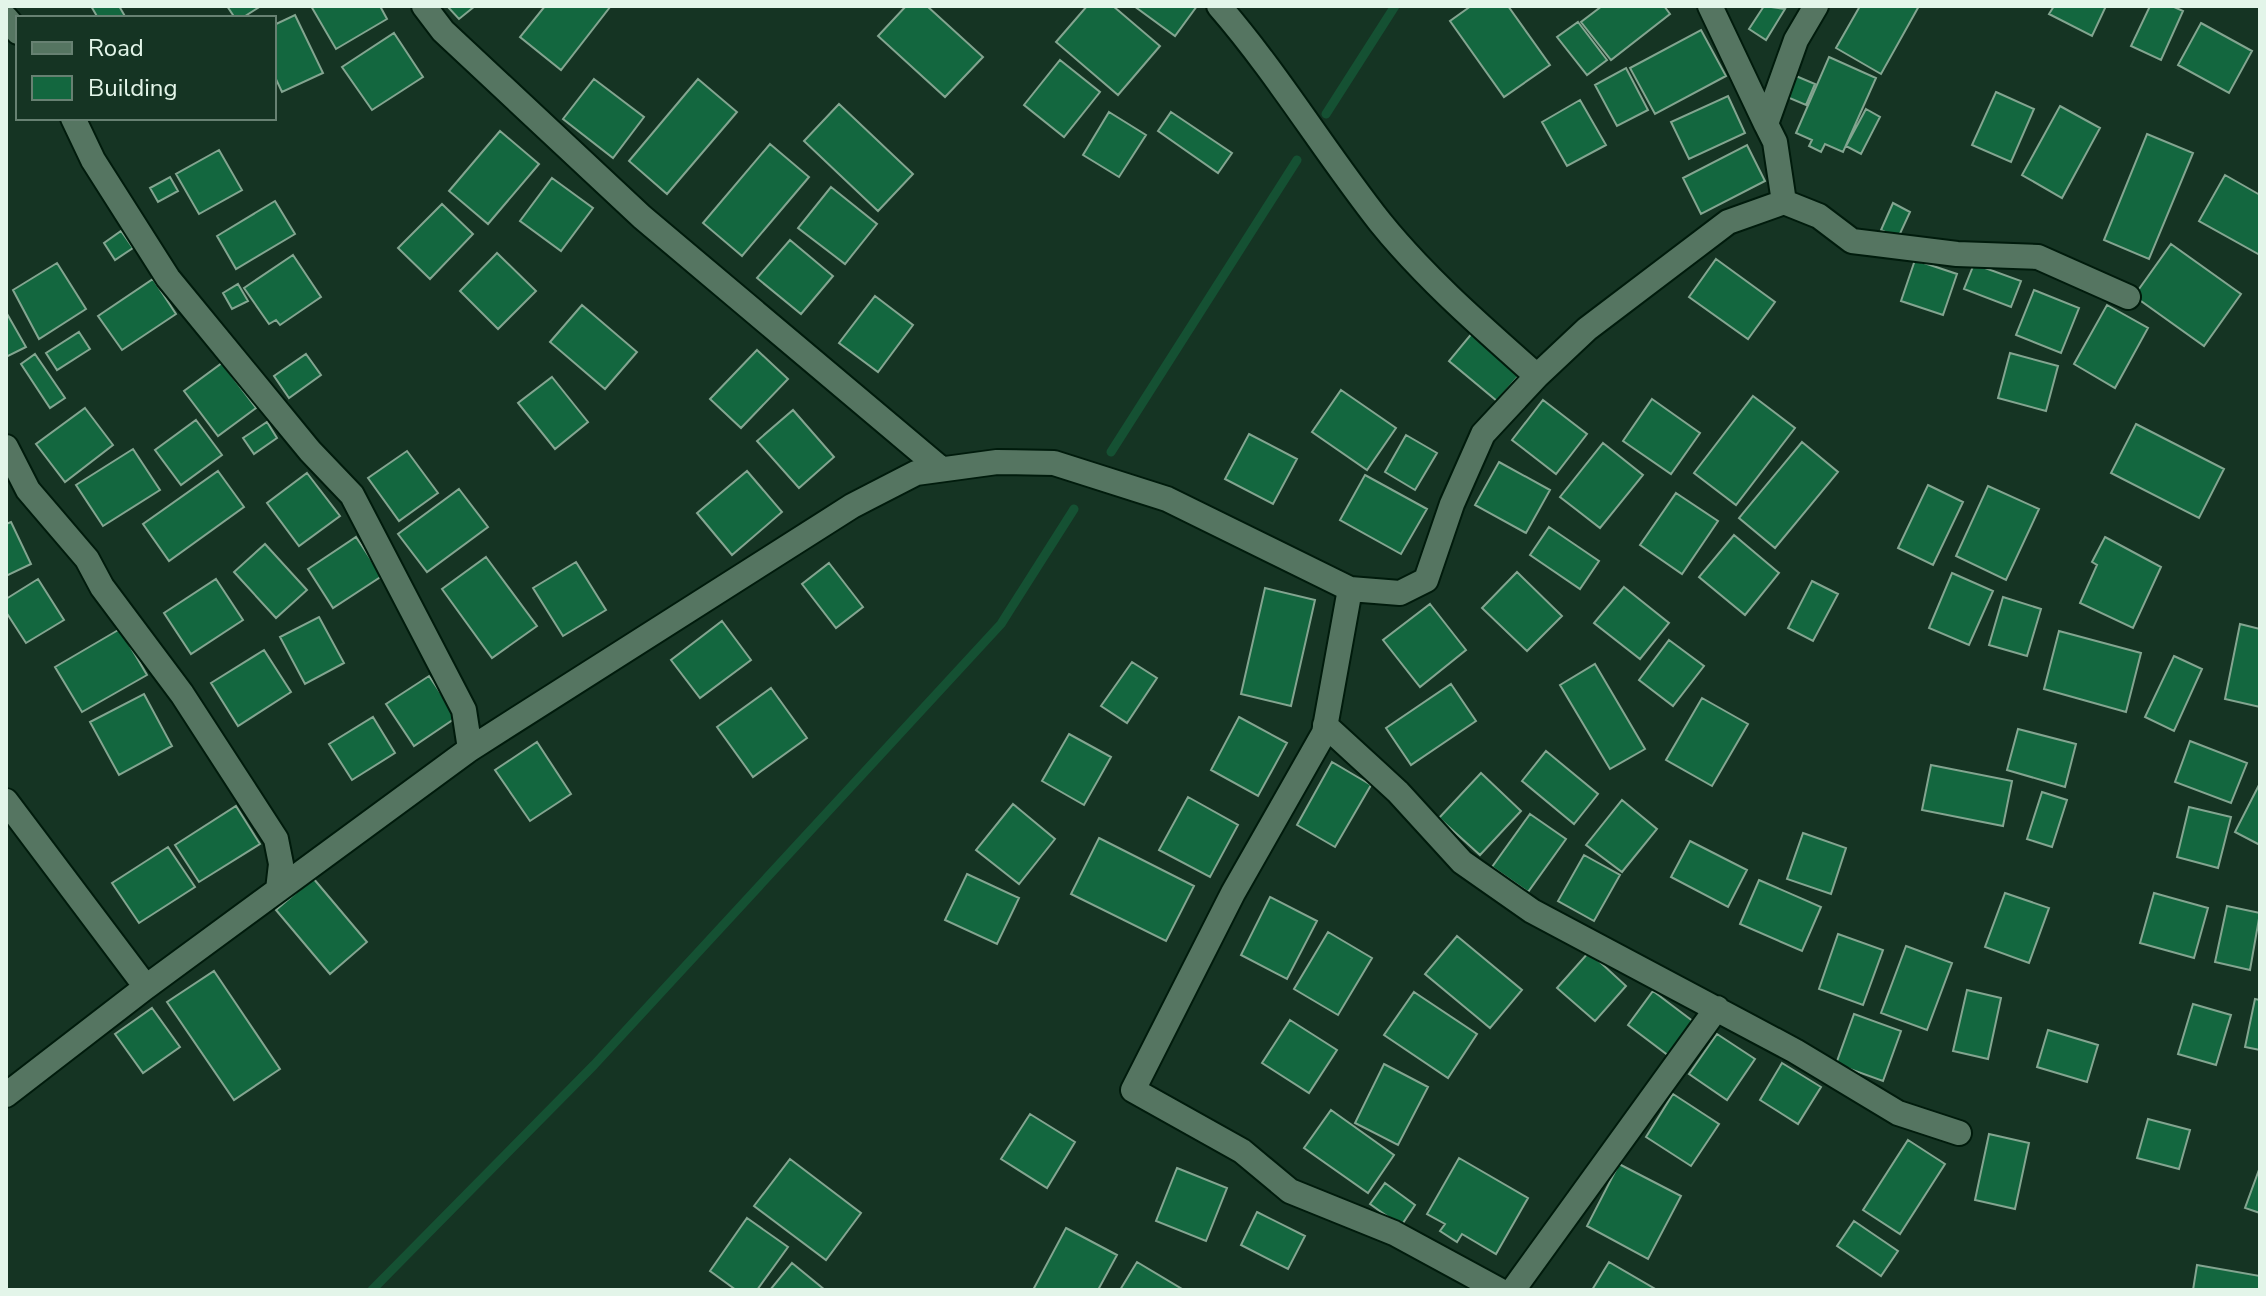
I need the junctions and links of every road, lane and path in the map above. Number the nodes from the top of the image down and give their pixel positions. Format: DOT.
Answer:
graph roads {
  1 [pos="424,6"];
  2 [pos="1219,6"];
  3 [pos="1710,6"];
  4 [pos="1816,6"];
  5 [pos="74,120"];
  6 [pos="1766,124"];
  7 [pos="1784,202"];
  8 [pos="2128,297"];
  9 [pos="1537,376"];
  10 [pos="6,447"];
  11 [pos="940,468"];
  12 [pos="1350,589"];
  13 [pos="1325,725"];
  14 [pos="470,749"];
  15 [pos="6,801"];
  16 [pos="278,890"];
  17 [pos="146,987"];
  18 [pos="1717,1008"];
  19 [pos="6,1095"];
  20 [pos="1959,1133"];
  21 [pos="1499,1290"];
  22 [pos="1513,1290"];
  1 -- 11 [label="street"];
  2 -- 9 [label="street"];
  3 -- 6 [label="street"];
  4 -- 6 [label="street"];
  5 -- 14 [label="street"];
  6 -- 7 [label="street"];
  7 -- 8 [label="street"];
  7 -- 9 [label="street"];
  9 -- 12 [label="street"];
  10 -- 16 [label="street"];
  11 -- 12 [label="street"];
  11 -- 14 [label="street"];
  12 -- 13 [label="street"];
  13 -- 18 [label="street"];
  13 -- 21 [label="street"];
  14 -- 16 [label="street"];
  15 -- 17 [label="street"];
  16 -- 17 [label="street"];
  17 -- 19 [label="street"];
  18 -- 20 [label="street"];
  18 -- 22 [label="street"];
}
